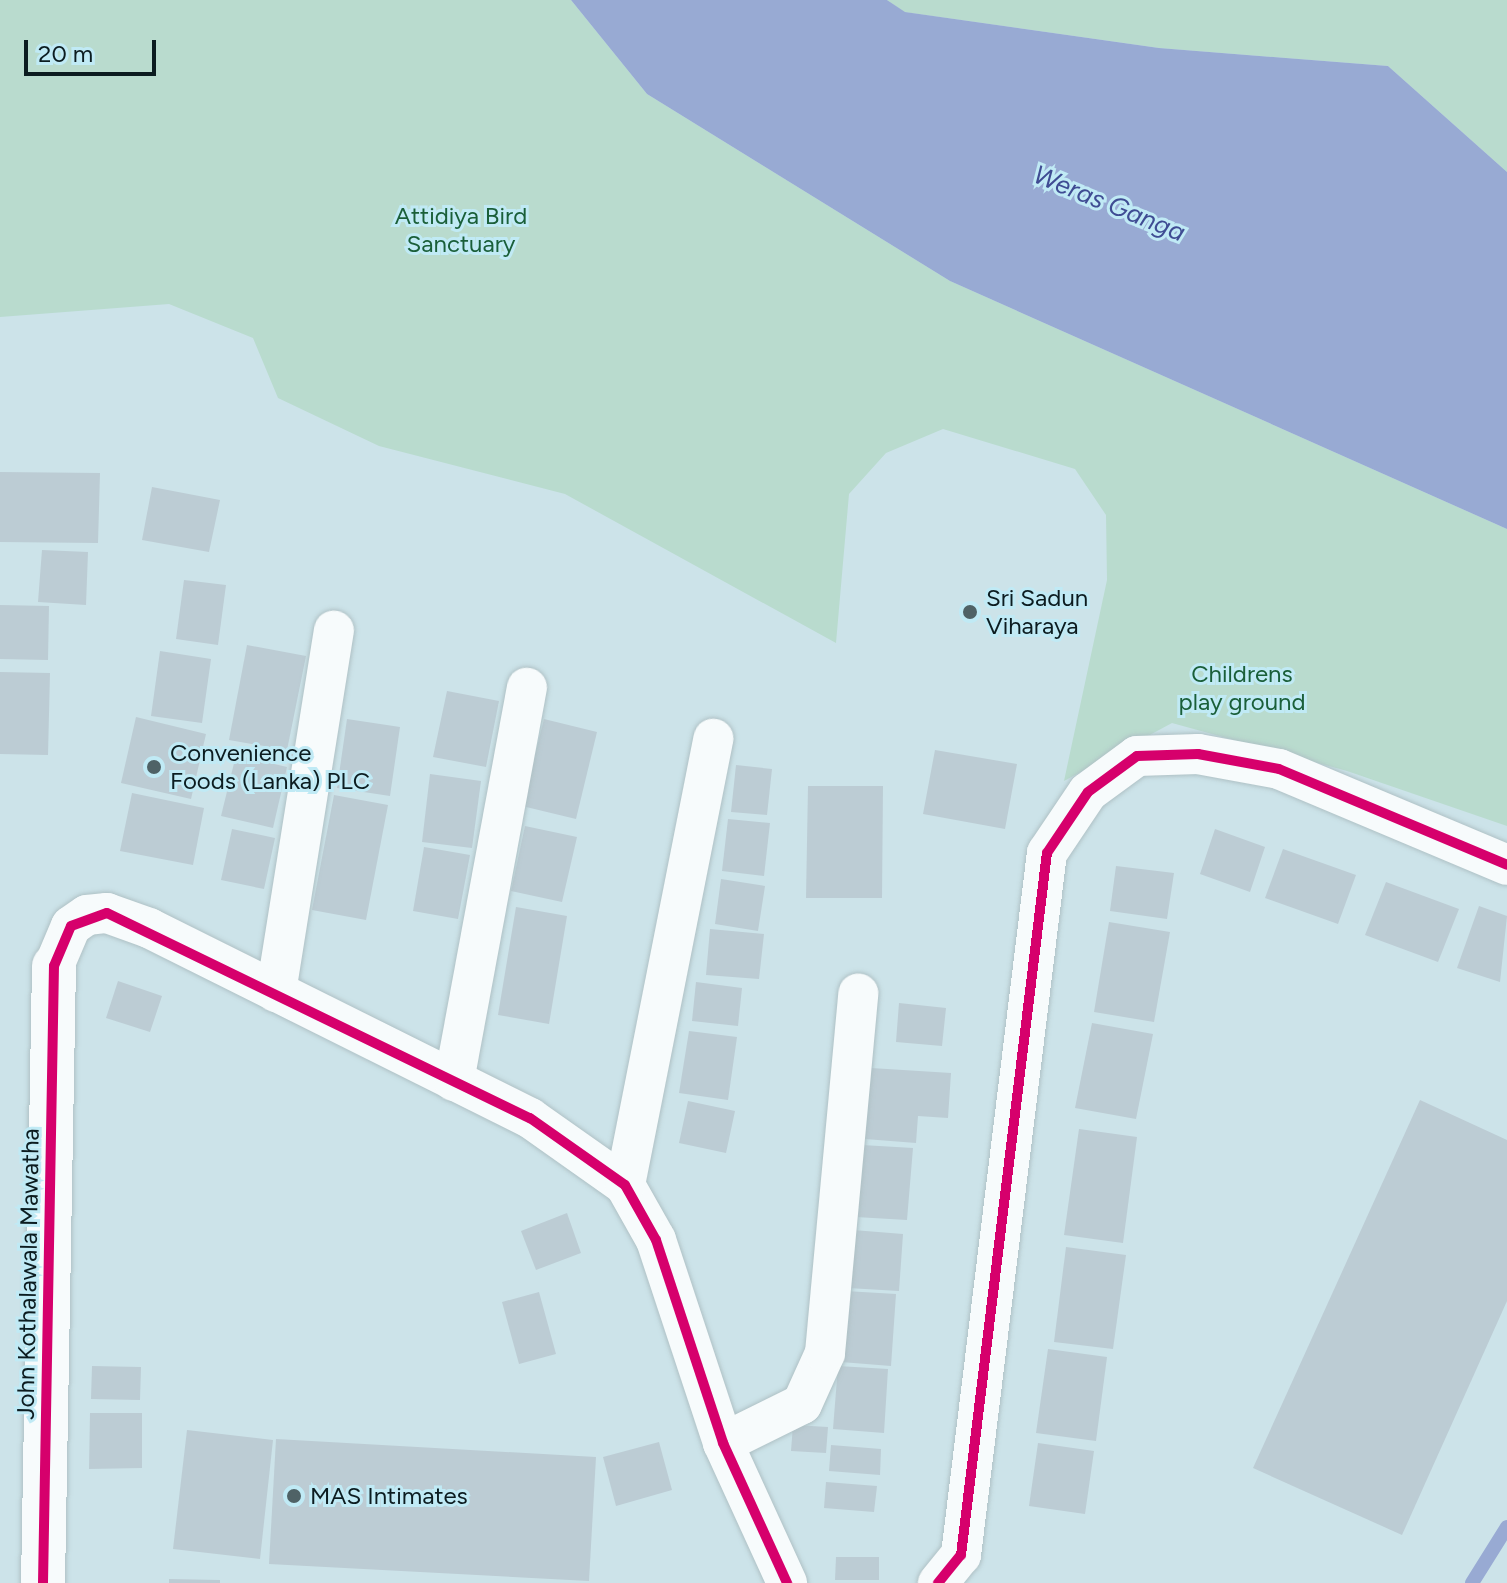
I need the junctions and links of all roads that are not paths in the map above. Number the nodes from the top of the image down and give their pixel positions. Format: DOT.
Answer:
graph roads {
  1 [pos="334,631"];
  2 [pos="527,688"];
  3 [pos="713,739"];
  4 [pos="1507,865"];
  5 [pos="54,966"];
  6 [pos="276,992"];
  7 [pos="858,994"];
  8 [pos="454,1081"];
  9 [pos="625,1185"];
  10 [pos="723,1443"];
  11 [pos="43,1583"];
  12 [pos="787,1583"];
  13 [pos="938,1583"];
  1 -- 6 [label="street"];
  2 -- 8 [label="street"];
  3 -- 9 [label="street"];
  4 -- 13 [label="street"];
  5 -- 6 [label="street"];
  5 -- 11 [label="street, John Kothalawala Mawatha"];
  6 -- 8 [label="street"];
  7 -- 10 [label="street"];
  8 -- 9 [label="street"];
  9 -- 10 [label="street"];
  10 -- 12 [label="street"];
}
